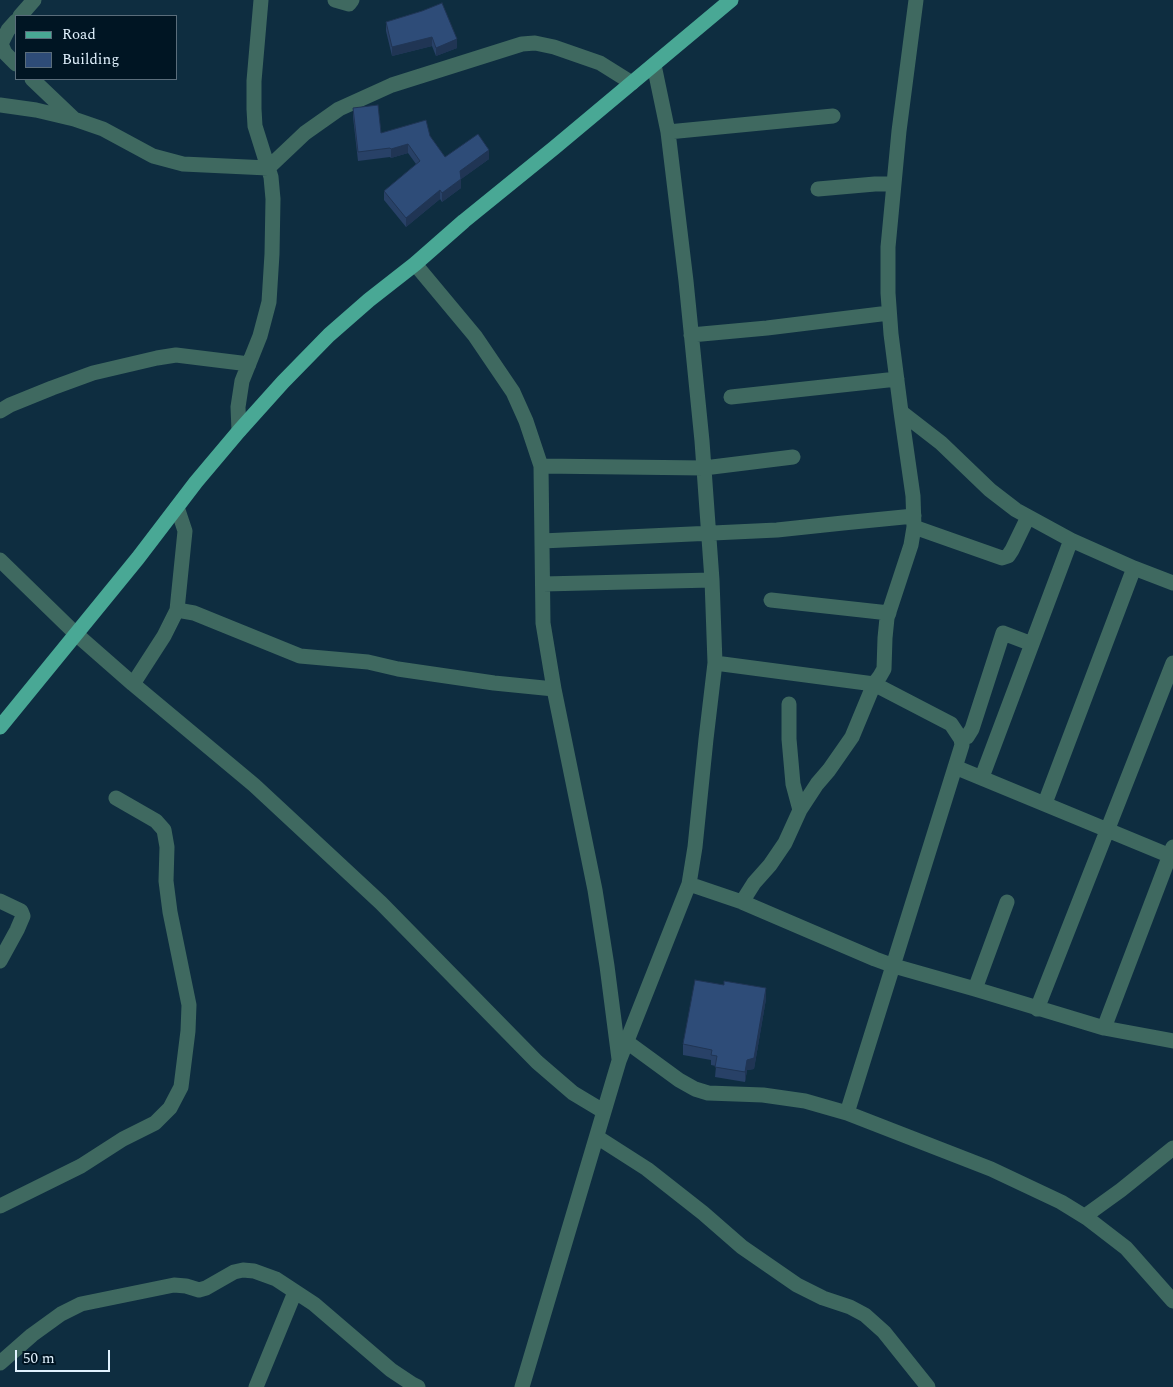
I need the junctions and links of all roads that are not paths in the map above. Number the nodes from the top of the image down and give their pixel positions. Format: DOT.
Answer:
graph roads {
  1 [pos="34,0"];
  2 [pos="261,0"];
  3 [pos="335,0"];
  4 [pos="352,0"];
  5 [pos="731,0"];
  6 [pos="916,0"];
  7 [pos="21,15"];
  8 [pos="15,21"];
  9 [pos="15,63"];
  10 [pos="654,65"];
  11 [pos="33,80"];
  12 [pos="632,83"];
  13 [pos="0,104"];
  14 [pos="833,116"];
  15 [pos="74,119"];
  16 [pos="668,132"];
  17 [pos="268,168"];
  18 [pos="894,184"];
  19 [pos="818,189"];
  20 [pos="415,264"];
  21 [pos="889,313"];
  22 [pos="691,335"];
  23 [pos="249,364"];
  24 [pos="897,379"];
  25 [pos="732,397"];
  26 [pos="0,411"];
  27 [pos="901,412"];
  28 [pos="239,431"];
  29 [pos="793,457"];
  30 [pos="541,466"];
  31 [pos="704,468"];
  32 [pos="177,507"];
  33 [pos="1028,517"];
  34 [pos="914,522"];
  35 [pos="709,534"];
  36 [pos="1072,540"];
  37 [pos="542,541"];
  38 [pos="0,560"];
  39 [pos="1134,568"];
  40 [pos="712,580"];
  41 [pos="1173,583"];
  42 [pos="543,584"];
  43 [pos="771,600"];
  44 [pos="177,610"];
  45 [pos="889,613"];
  46 [pos="76,634"];
  47 [pos="1032,644"];
  48 [pos="715,663"];
  49 [pos="1173,663"];
  50 [pos="133,684"];
  51 [pos="874,684"];
  52 [pos="1169,685"];
  53 [pos="554,689"];
  54 [pos="789,704"];
  55 [pos="0,727"];
  56 [pos="961,739"];
  57 [pos="955,767"];
  58 [pos="982,777"];
  59 [pos="116,798"];
  60 [pos="1045,804"];
  61 [pos="800,810"];
  62 [pos="1108,829"];
  63 [pos="1172,853"];
  64 [pos="689,884"];
  65 [pos="0,902"];
  66 [pos="742,902"];
  67 [pos="1007,902"];
  68 [pos="0,961"];
  69 [pos="894,966"];
  70 [pos="974,989"];
  71 [pos="1037,1008"];
  72 [pos="1104,1028"];
  73 [pos="1173,1041"];
  74 [pos="627,1042"];
  75 [pos="619,1061"];
  76 [pos="604,1111"];
  77 [pos="847,1113"];
  78 [pos="597,1137"];
  79 [pos="1173,1148"];
  80 [pos="0,1206"];
  81 [pos="1085,1216"];
  82 [pos="295,1292"];
  83 [pos="1173,1301"];
  84 [pos="0,1363"];
  85 [pos="256,1387"];
  86 [pos="418,1387"];
  87 [pos="522,1387"];
  88 [pos="928,1387"];
  1 -- 7 [label="street"];
  2 -- 17 [label="street"];
  3 -- 4 [label="street"];
  5 -- 10 [label="main road"];
  6 -- 18 [label="street"];
  8 -- 9 [label="street"];
  10 -- 12 [label="main road"];
  10 -- 16 [label="street"];
  11 -- 15 [label="street"];
  12 -- 17 [label="street"];
  12 -- 20 [label="main road"];
  13 -- 15 [label="street"];
  14 -- 16 [label="street"];
  15 -- 17 [label="street"];
  16 -- 22 [label="street"];
  17 -- 23 [label="street"];
  18 -- 19 [label="street"];
  18 -- 21 [label="street"];
  20 -- 28 [label="main road"];
  20 -- 30 [label="street"];
  21 -- 22 [label="street"];
  21 -- 24 [label="street"];
  22 -- 31 [label="street"];
  23 -- 26 [label="street"];
  23 -- 28 [label="street"];
  24 -- 25 [label="street"];
  24 -- 27 [label="street"];
  27 -- 33 [label="street"];
  27 -- 34 [label="street"];
  28 -- 32 [label="main road"];
  29 -- 31 [label="street"];
  30 -- 31 [label="street"];
  30 -- 37 [label="street"];
  31 -- 35 [label="street"];
  32 -- 44 [label="street"];
  32 -- 46 [label="main road"];
  33 -- 34 [label="street"];
  33 -- 36 [label="street"];
  34 -- 35 [label="street"];
  34 -- 45 [label="street"];
  35 -- 37 [label="street"];
  35 -- 40 [label="street"];
  36 -- 39 [label="street"];
  36 -- 47 [label="street"];
  37 -- 42 [label="street"];
  38 -- 46 [label="street"];
  39 -- 41 [label="street"];
  39 -- 60 [label="street"];
  40 -- 42 [label="street"];
  40 -- 48 [label="street"];
  42 -- 53 [label="street"];
  43 -- 45 [label="street"];
  44 -- 50 [label="street"];
  44 -- 53 [label="street"];
  45 -- 51 [label="street"];
  46 -- 50 [label="street"];
  46 -- 55 [label="main road"];
  47 -- 56 [label="street"];
  47 -- 58 [label="street"];
  48 -- 51 [label="street"];
  48 -- 64 [label="street"];
  49 -- 52 [label="street"];
  50 -- 76 [label="street"];
  51 -- 56 [label="street"];
  51 -- 61 [label="street"];
  52 -- 62 [label="street"];
  53 -- 75 [label="street"];
  54 -- 61 [label="street"];
  56 -- 57 [label="street"];
  57 -- 58 [label="street"];
  57 -- 69 [label="street"];
  58 -- 60 [label="street"];
  59 -- 80 [label="street"];
  60 -- 62 [label="street"];
  61 -- 66 [label="street"];
  62 -- 63 [label="street"];
  62 -- 71 [label="street"];
  63 -- 72 [label="street"];
  64 -- 66 [label="street"];
  64 -- 74 [label="street"];
  65 -- 68 [label="street"];
  66 -- 69 [label="street"];
  67 -- 70 [label="street"];
  69 -- 70 [label="street"];
  69 -- 77 [label="street"];
  70 -- 71 [label="street"];
  71 -- 72 [label="street"];
  72 -- 73 [label="street"];
  74 -- 75 [label="street"];
  74 -- 77 [label="street"];
  75 -- 76 [label="street"];
  76 -- 78 [label="street"];
  77 -- 81 [label="street"];
  78 -- 87 [label="street"];
  78 -- 88 [label="street"];
  79 -- 81 [label="street"];
  81 -- 83 [label="street"];
  82 -- 84 [label="street"];
  82 -- 85 [label="street"];
  82 -- 86 [label="street"];
}
